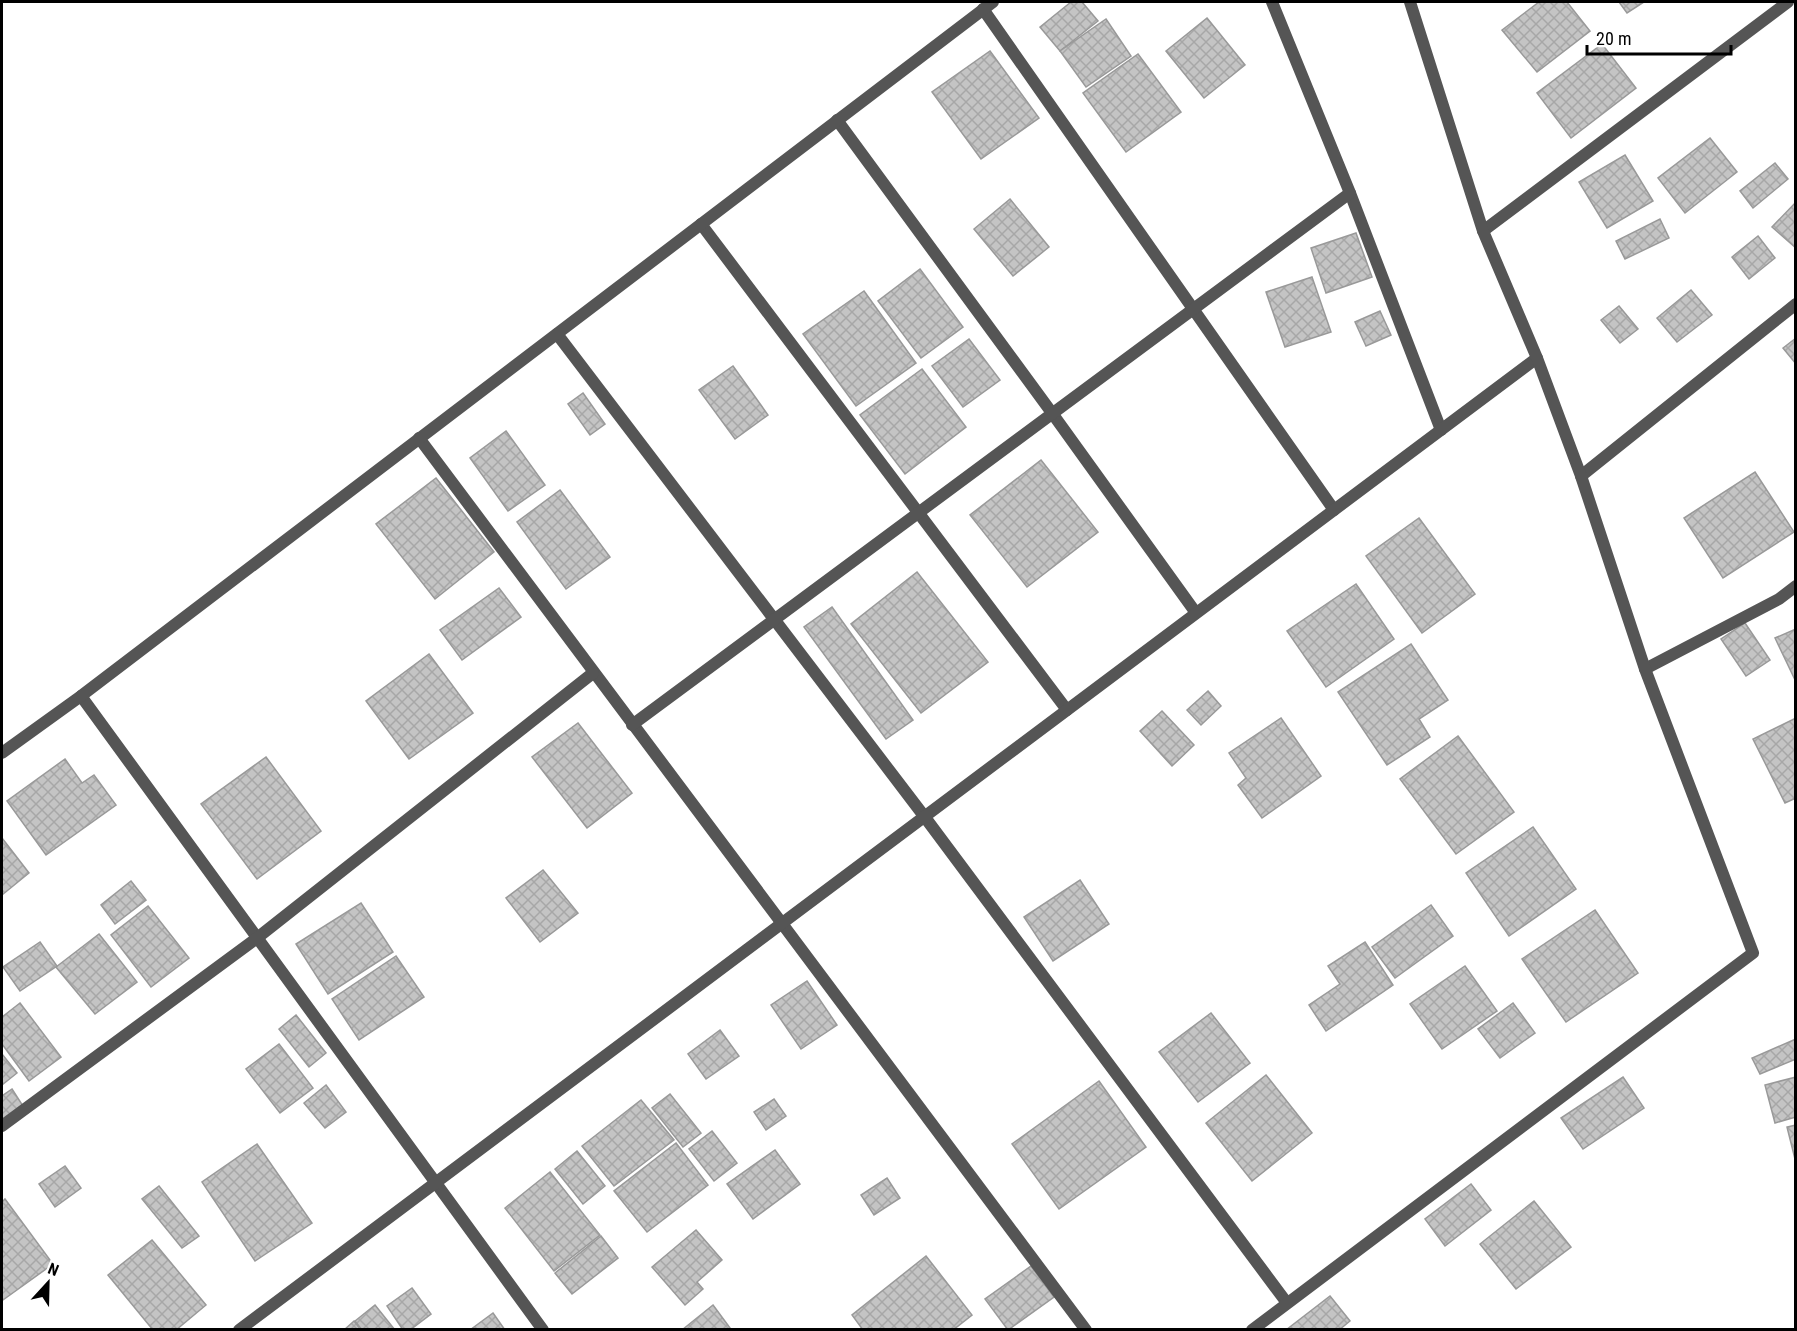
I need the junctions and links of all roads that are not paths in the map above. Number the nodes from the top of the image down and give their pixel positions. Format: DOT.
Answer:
graph roads {
  1 [pos="1272,2"];
  2 [pos="1410,2"];
  3 [pos="1788,2"];
  4 [pos="988,5"];
  5 [pos="837,120"];
  6 [pos="1350,193"];
  7 [pos="700,224"];
  8 [pos="1483,231"];
  9 [pos="1796,304"];
  10 [pos="1194,309"];
  11 [pos="557,334"];
  12 [pos="1537,358"];
  13 [pos="1052,412"];
  14 [pos="1441,430"];
  15 [pos="419,438"];
  16 [pos="1581,476"];
  17 [pos="1334,510"];
  18 [pos="918,513"];
  19 [pos="1796,586"];
  20 [pos="1196,613"];
  21 [pos="775,619"];
  22 [pos="1645,669"];
  23 [pos="593,673"];
  24 [pos="81,696"];
  25 [pos="1067,710"];
  26 [pos="632,725"];
  27 [pos="2,753"];
  28 [pos="924,816"];
  29 [pos="782,923"];
  30 [pos="257,938"];
  31 [pos="2,1126"];
  32 [pos="435,1183"];
  33 [pos="1287,1303"];
  34 [pos="239,1329"];
  35 [pos="543,1329"];
  36 [pos="1086,1329"];
  37 [pos="1252,1329"];
  1 -- 6 [label="street"];
  2 -- 8 [label="street"];
  3 -- 8 [label="street"];
  4 -- 5 [label="street"];
  4 -- 10 [label="street"];
  5 -- 7 [label="street"];
  5 -- 13 [label="street"];
  6 -- 10 [label="street"];
  6 -- 14 [label="street"];
  7 -- 11 [label="street"];
  7 -- 18 [label="street"];
  8 -- 12 [label="street"];
  9 -- 16 [label="street"];
  10 -- 13 [label="street"];
  10 -- 17 [label="street"];
  11 -- 15 [label="street"];
  11 -- 21 [label="street"];
  12 -- 14 [label="street"];
  12 -- 16 [label="street"];
  13 -- 18 [label="street"];
  13 -- 20 [label="street"];
  14 -- 17 [label="street"];
  15 -- 23 [label="street"];
  15 -- 24 [label="street"];
  16 -- 22 [label="street"];
  17 -- 20 [label="street"];
  18 -- 21 [label="street"];
  18 -- 25 [label="street"];
  19 -- 22 [label="street"];
  20 -- 25 [label="street"];
  21 -- 26 [label="street"];
  21 -- 28 [label="street"];
  22 -- 33 [label="street"];
  23 -- 26 [label="street"];
  23 -- 30 [label="street"];
  24 -- 27 [label="street"];
  24 -- 30 [label="street"];
  25 -- 28 [label="street"];
  26 -- 29 [label="street"];
  28 -- 29 [label="street"];
  28 -- 33 [label="street"];
  29 -- 32 [label="street"];
  29 -- 36 [label="street"];
  30 -- 31 [label="street"];
  30 -- 32 [label="street"];
  32 -- 34 [label="street"];
  32 -- 35 [label="street"];
  33 -- 37 [label="street"];
}
